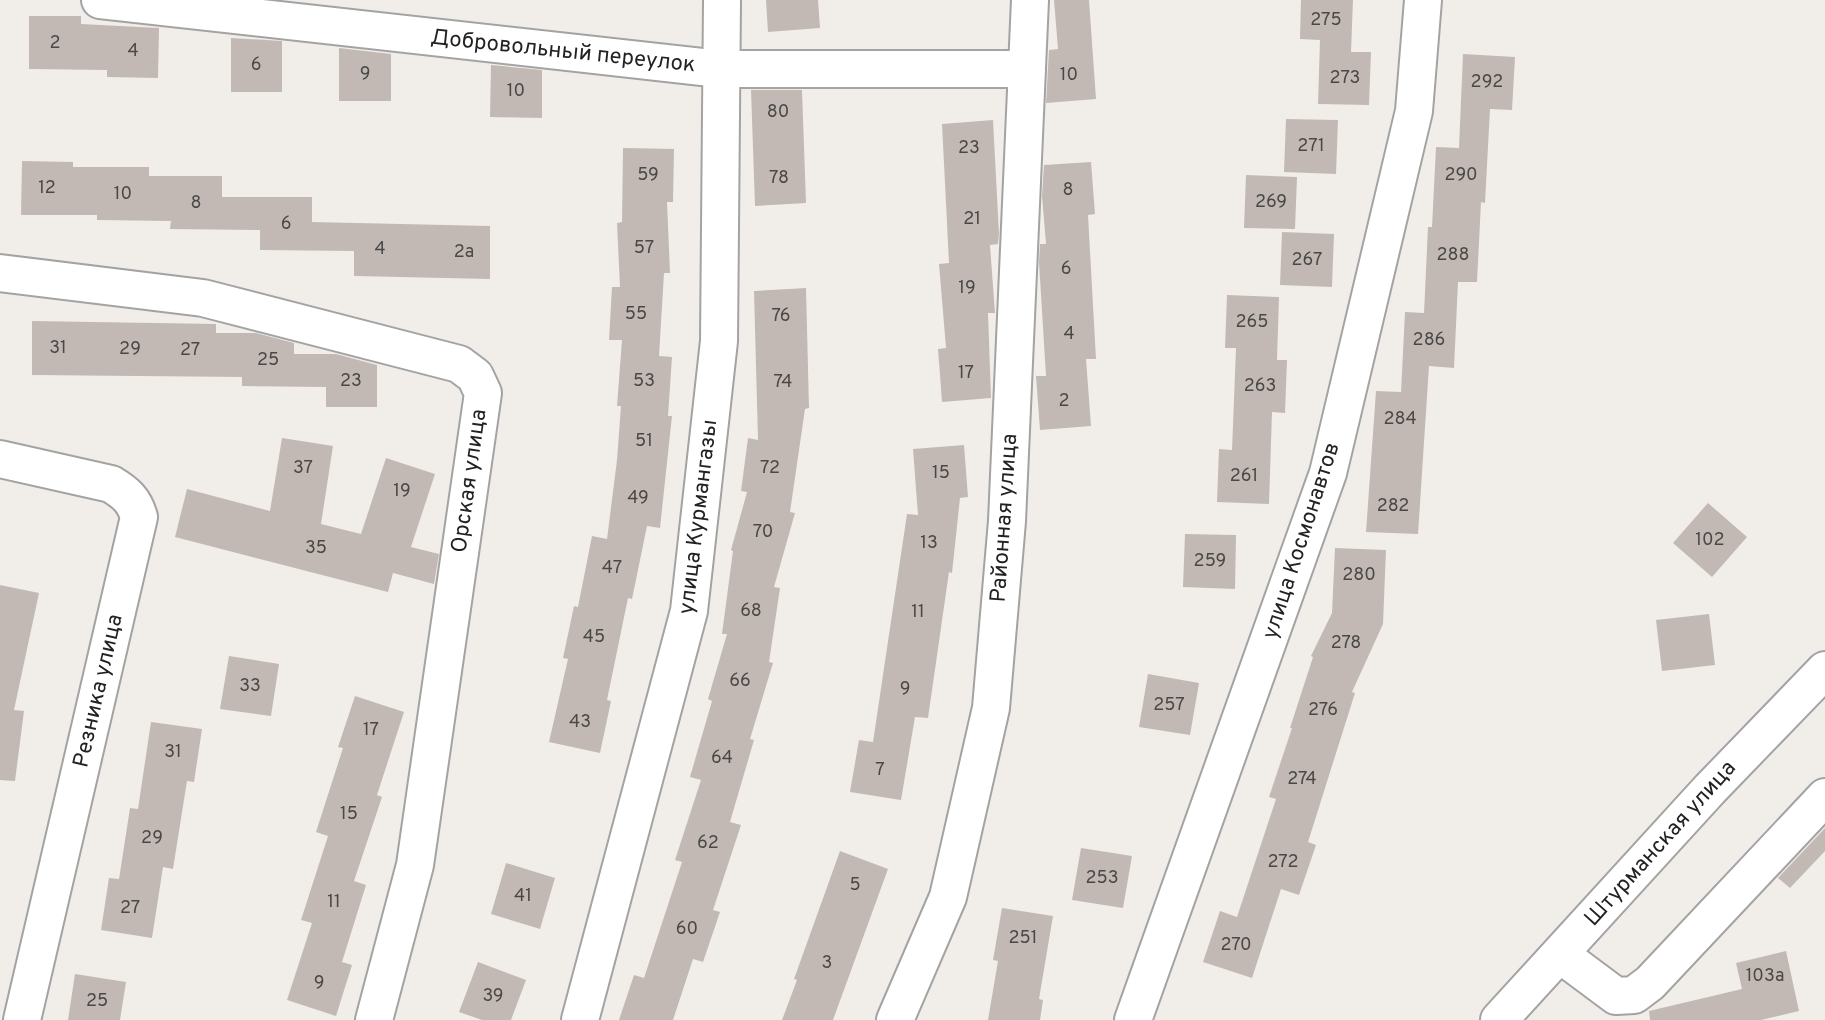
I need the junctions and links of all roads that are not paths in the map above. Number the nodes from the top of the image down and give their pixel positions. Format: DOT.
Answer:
graph roads {
  1 [pos="100,0"];
  2 [pos="722,0"];
  3 [pos="1030,0"];
  4 [pos="1423,0"];
  5 [pos="720,69"];
  6 [pos="1027,69"];
  7 [pos="0,273"];
  8 [pos="0,459"];
  9 [pos="1825,670"];
  10 [pos="1825,797"];
  11 [pos="1561,955"];
  12 [pos="22,1020"];
  13 [pos="374,1020"];
  14 [pos="580,1020"];
  15 [pos="895,1020"];
  16 [pos="1133,1020"];
  17 [pos="1499,1020"];
  1 -- 5 [label="street, Добровольный переулок"];
  2 -- 5 [label="street, улица Курмангазы"];
  3 -- 6 [label="street, Районная улица"];
  4 -- 16 [label="street, улица Космонавтов"];
  5 -- 6 [label="street, Добровольный переулок"];
  5 -- 14 [label="street, улица Курмангазы"];
  6 -- 15 [label="street, Районная улица"];
  7 -- 13 [label="street, Орская улица"];
  8 -- 12 [label="street, Резника улица"];
  9 -- 11 [label="street, Штурманская улица"];
  10 -- 11 [label="street"];
  11 -- 17 [label="street, Штурманская улица"];
}
